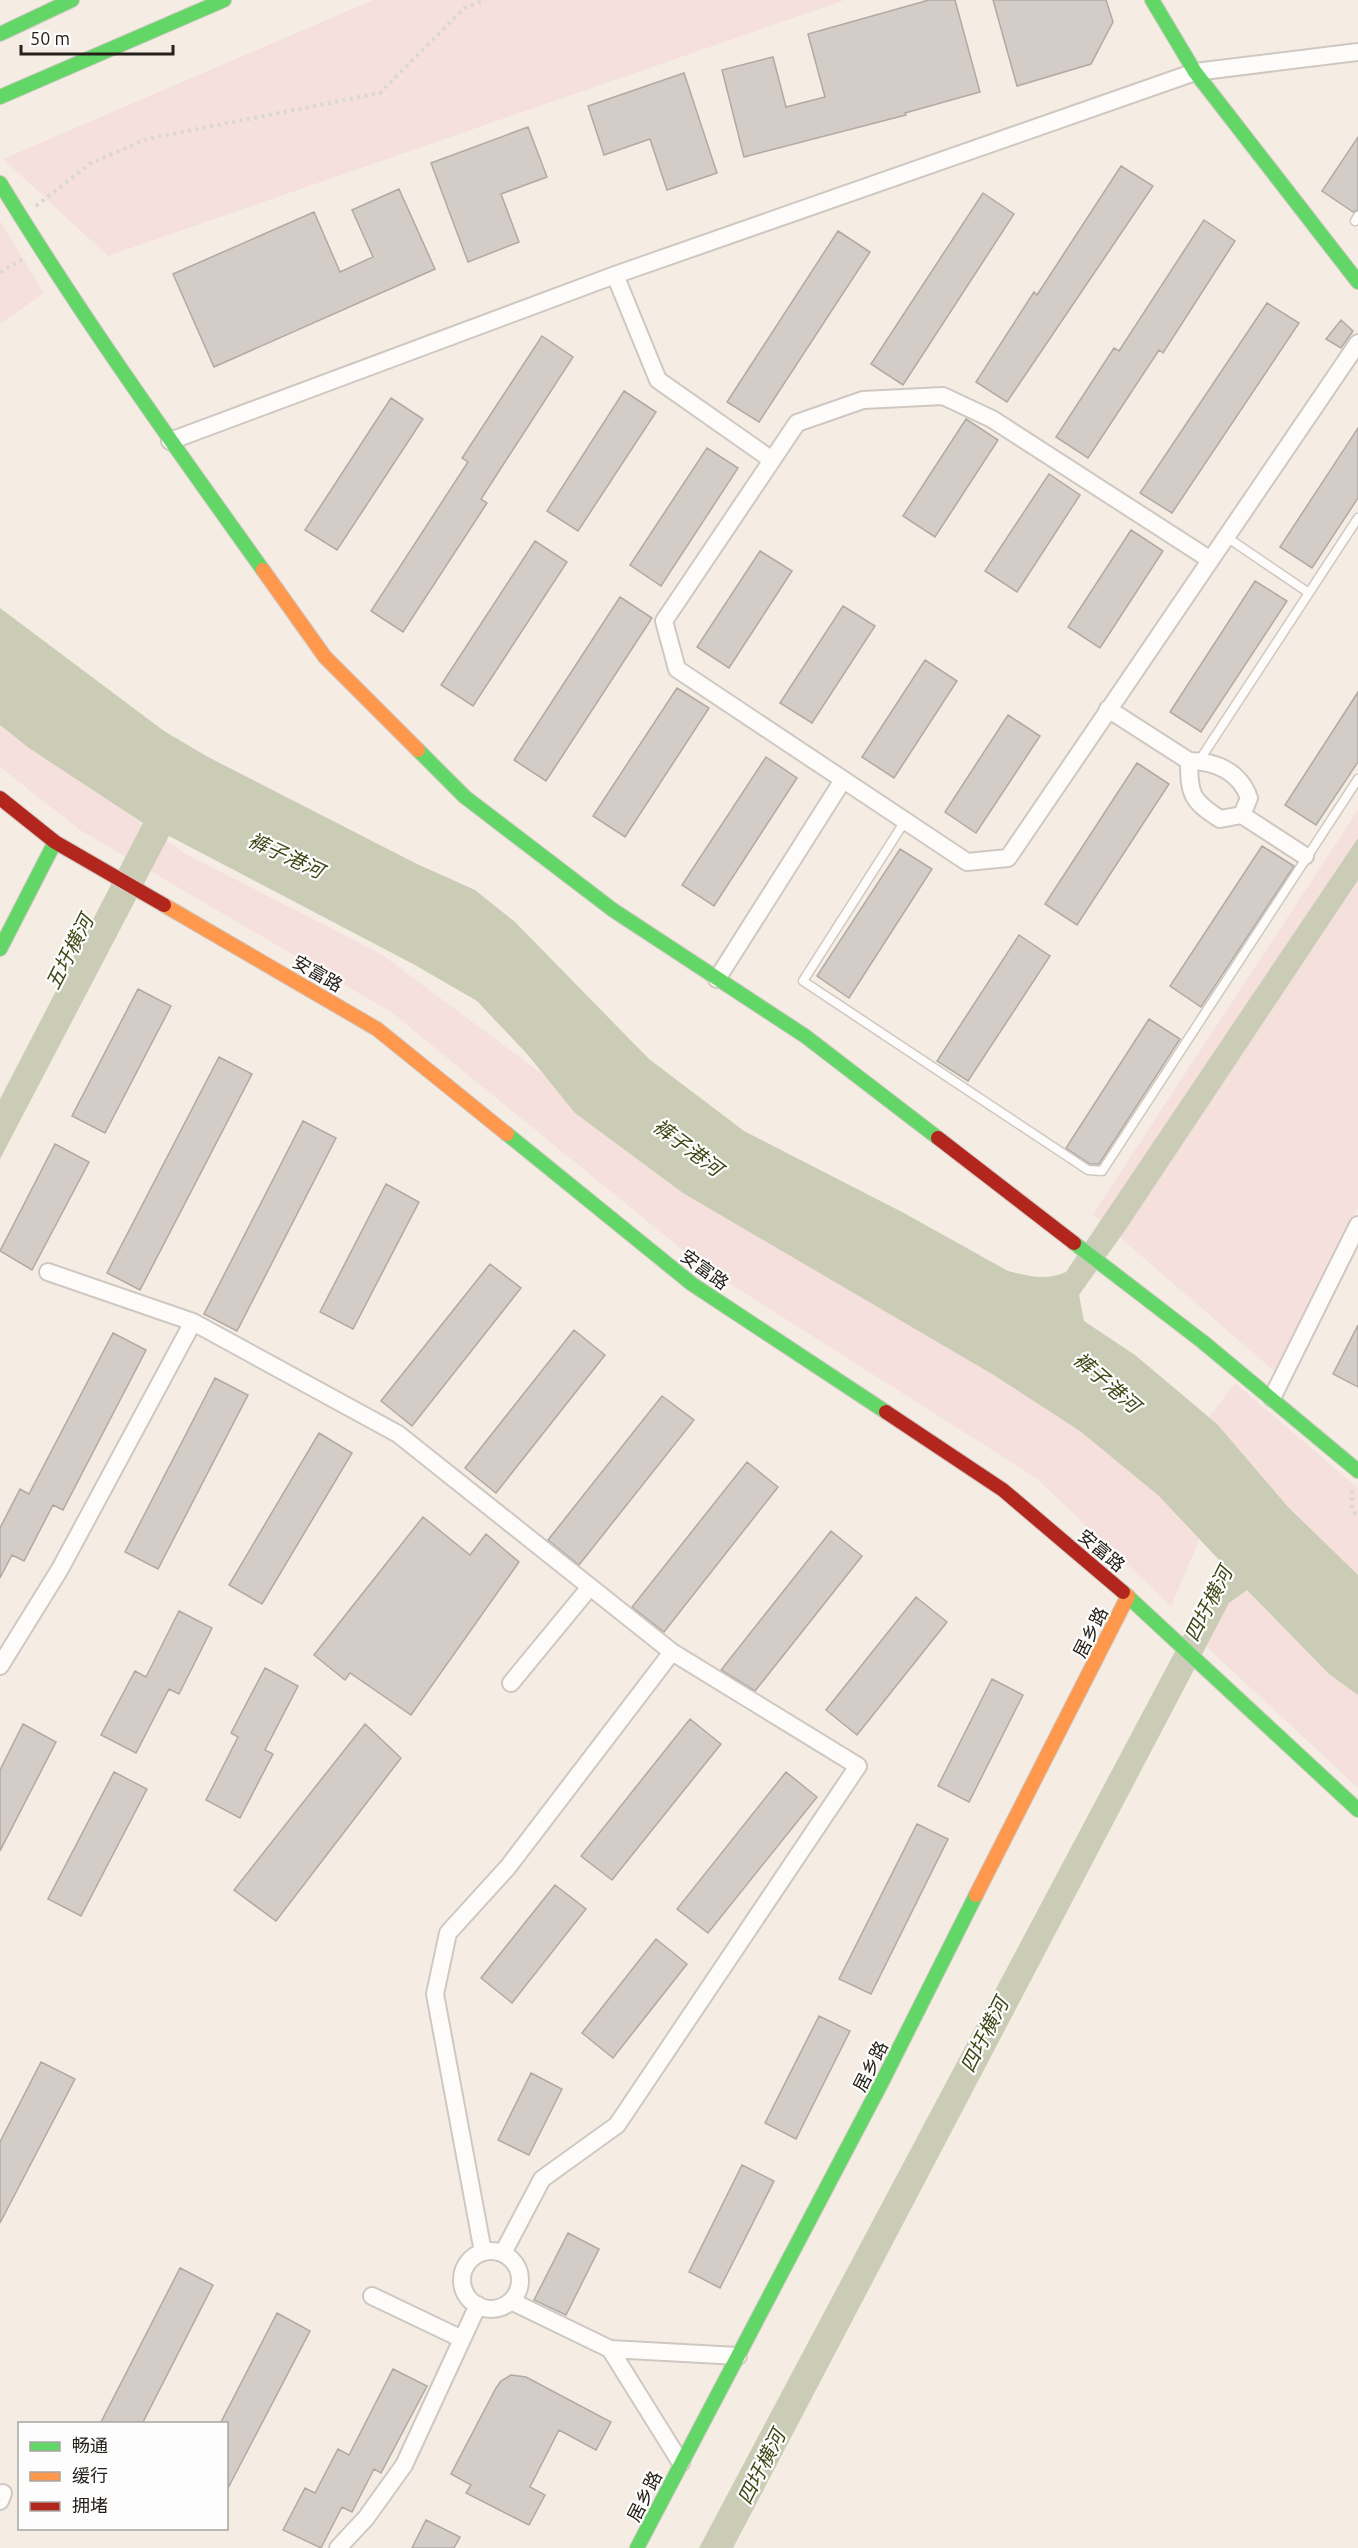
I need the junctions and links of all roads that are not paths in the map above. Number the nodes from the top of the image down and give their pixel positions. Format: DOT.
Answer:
graph roads {
  1 [pos="72,0"];
  2 [pos="224,0"];
  3 [pos="1152,0"];
  4 [pos="0,34"];
  5 [pos="1358,52"];
  6 [pos="1195,72"];
  7 [pos="0,97"];
  8 [pos="0,183"];
  9 [pos="615,275"];
  10 [pos="1358,282"];
  11 [pos="1358,343"];
  12 [pos="170,441"];
  13 [pos="772,460"];
  14 [pos="1358,518"];
  15 [pos="1225,536"];
  16 [pos="1209,559"];
  17 [pos="1309,593"];
  18 [pos="1108,709"];
  19 [pos="1194,761"];
  20 [pos="1358,779"];
  21 [pos="843,780"];
  22 [pos="0,798"];
  23 [pos="1242,815"];
  24 [pos="905,821"];
  25 [pos="55,842"];
  26 [pos="1305,856"];
  27 [pos="0,949"];
  28 [pos="717,979"];
  29 [pos="1358,1225"];
  30 [pos="48,1272"];
  31 [pos="193,1322"];
  32 [pos="1272,1398"];
  33 [pos="1358,1471"];
  34 [pos="590,1587"];
  35 [pos="1128,1596"];
  36 [pos="672,1653"];
  37 [pos="0,1666"];
  38 [pos="511,1683"];
  39 [pos="1358,1810"];
  40 [pos="483,2252"];
  41 [pos="503,2253"];
  42 [pos="372,2296"];
  43 [pos="511,2301"];
  44 [pos="478,2305"];
  45 [pos="462,2339"];
  46 [pos="610,2349"];
  47 [pos="738,2356"];
  48 [pos="681,2463"];
  49 [pos="338,2548"];
  50 [pos="637,2548"];
  1 -- 4 [label="street"];
  2 -- 7 [label="street"];
  3 -- 6 [label="street"];
  5 -- 6 [label="street"];
  6 -- 9 [label="street"];
  6 -- 10 [label="street"];
  8 -- 12 [label="street"];
  9 -- 12 [label="street"];
  9 -- 13 [label="street"];
  11 -- 15 [label="street"];
  12 -- 28 [label="street"];
  13 -- 16 [label="street"];
  13 -- 21 [label="street"];
  14 -- 17 [label="lane"];
  15 -- 16 [label="street"];
  15 -- 17 [label="lane"];
  16 -- 18 [label="street"];
  17 -- 19 [label="lane"];
  18 -- 19 [label="street"];
  18 -- 24 [label="street"];
  19 -- 23 [label="street"];
  19 -- 23 [label="street"];
  20 -- 26 [label="lane"];
  21 -- 24 [label="street"];
  21 -- 28 [label="street"];
  22 -- 25 [label="street, 安富路"];
  23 -- 26 [label="street"];
  24 -- 26 [label="lane"];
  25 -- 27 [label="street"];
  25 -- 35 [label="street, 安富路"];
  28 -- 32 [label="street"];
  29 -- 32 [label="street"];
  30 -- 31 [label="street"];
  31 -- 34 [label="street"];
  31 -- 37 [label="street"];
  32 -- 33 [label="street"];
  34 -- 36 [label="street"];
  34 -- 38 [label="street"];
  35 -- 39 [label="street, 安富路"];
  35 -- 47 [label="street, 居乡路"];
  36 -- 40 [label="street"];
  36 -- 41 [label="street"];
  40 -- 41 [label="street"];
  40 -- 44 [label="street"];
  41 -- 43 [label="street"];
  42 -- 45 [label="street"];
  43 -- 44 [label="street"];
  43 -- 46 [label="street"];
  44 -- 45 [label="street"];
  45 -- 49 [label="street"];
  46 -- 47 [label="street"];
  46 -- 48 [label="street"];
  47 -- 48 [label="street, 居乡路"];
  48 -- 50 [label="street, 居乡路"];
}
